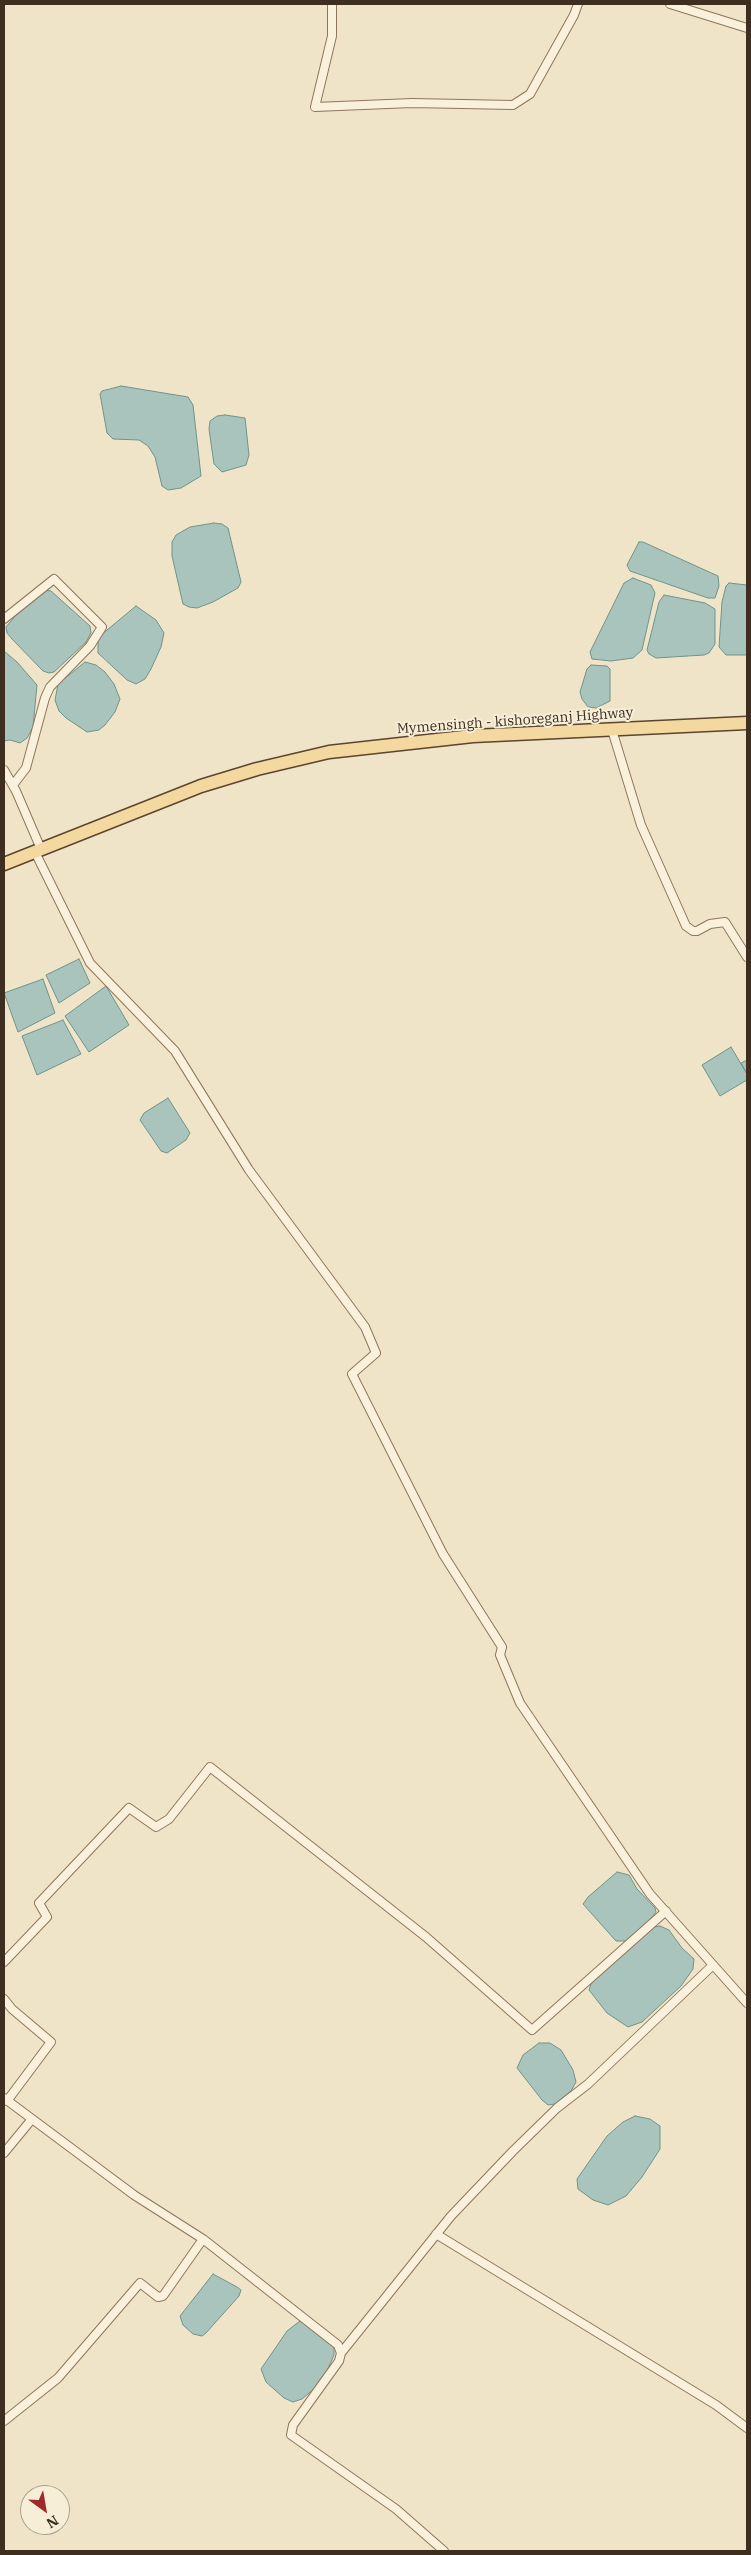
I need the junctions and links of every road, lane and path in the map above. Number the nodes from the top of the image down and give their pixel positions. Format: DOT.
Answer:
graph roads {
  1 [pos="332,4"];
  2 [pos="578,4"];
  3 [pos="670,4"];
  4 [pos="747,28"];
  5 [pos="4,619"];
  6 [pos="747,723"];
  7 [pos="612,730"];
  8 [pos="4,770"];
  9 [pos="13,785"];
  10 [pos="38,851"];
  11 [pos="4,864"];
  12 [pos="747,957"];
  13 [pos="666,1911"];
  14 [pos="4,1962"];
  15 [pos="713,1965"];
  16 [pos="4,1999"];
  17 [pos="747,2003"];
  18 [pos="6,2099"];
  19 [pos="32,2119"];
  20 [pos="4,2153"];
  21 [pos="436,2234"];
  22 [pos="203,2239"];
  23 [pos="341,2353"];
  24 [pos="4,2421"];
  25 [pos="747,2428"];
  26 [pos="444,2551"];
  1 -- 2 [label="street"];
  3 -- 4 [label="street"];
  5 -- 9 [label="street"];
  6 -- 7 [label="main road, Mymensingh - kishoreganj Highway"];
  7 -- 10 [label="main road, Mymensingh - kishoreganj Highway"];
  7 -- 12 [label="street"];
  8 -- 9 [label="street"];
  9 -- 10 [label="street"];
  10 -- 11 [label="main road, Mymensingh - kishoreganj Highway"];
  10 -- 13 [label="street"];
  13 -- 14 [label="street"];
  13 -- 15 [label="street"];
  15 -- 17 [label="street"];
  15 -- 21 [label="street"];
  16 -- 18 [label="street"];
  18 -- 19 [label="street"];
  19 -- 20 [label="street"];
  19 -- 22 [label="street"];
  21 -- 23 [label="street"];
  21 -- 25 [label="street"];
  22 -- 23 [label="street"];
  22 -- 24 [label="street"];
  23 -- 26 [label="street"];
}
